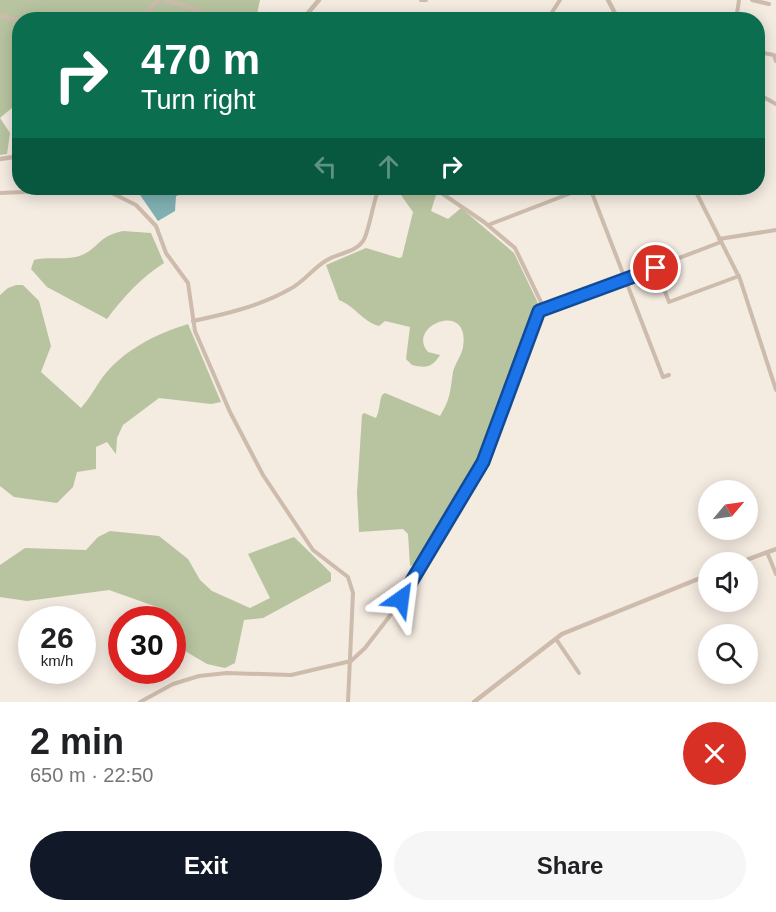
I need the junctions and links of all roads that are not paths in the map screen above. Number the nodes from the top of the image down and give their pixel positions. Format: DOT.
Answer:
graph roads {
  1 [pos="159,0"];
  2 [pos="165,0"];
  3 [pos="319,0"];
  4 [pos="421,0"];
  5 [pos="426,0"];
  6 [pos="752,0"];
  7 [pos="770,3"];
  8 [pos="146,12"];
  9 [pos="200,12"];
  10 [pos="309,12"];
  11 [pos="116,195"];
  12 [pos="377,195"];
  13 [pos="444,195"];
  14 [pos="566,195"];
  15 [pos="593,195"];
  16 [pos="698,195"];
  17 [pos="488,225"];
  18 [pos="776,230"];
  19 [pos="720,240"];
  20 [pos="656,268"];
  21 [pos="739,276"];
  22 [pos="626,280"];
  23 [pos="539,311"];
  24 [pos="193,321"];
  25 [pos="669,375"];
  26 [pos="776,390"];
  27 [pos="776,549"];
  28 [pos="767,552"];
  29 [pos="758,555"];
  30 [pos="776,574"];
  31 [pos="698,579"];
  32 [pos="555,638"];
  33 [pos="351,661"];
  34 [pos="579,673"];
  35 [pos="140,702"];
  36 [pos="348,702"];
  37 [pos="474,702"];
  1 -- 8 [label="street"];
  2 -- 9 [label="street"];
  3 -- 10 [label="street"];
  4 -- 5 [label="street"];
  6 -- 7 [label="street"];
  11 -- 24 [label="street"];
  12 -- 24 [label="street"];
  13 -- 17 [label="street"];
  14 -- 17 [label="street"];
  15 -- 22 [label="street"];
  16 -- 19 [label="street"];
  17 -- 23 [label="street"];
  18 -- 19 [label="street"];
  19 -- 20 [label="street"];
  19 -- 21 [label="street"];
  20 -- 21 [label="street"];
  20 -- 22 [label="street"];
  21 -- 26 [label="street"];
  22 -- 23 [label="street"];
  22 -- 25 [label="street"];
  23 -- 33 [label="street"];
  24 -- 33 [label="street"];
  27 -- 28 [label="street"];
  28 -- 29 [label="street"];
  28 -- 30 [label="street"];
  31 -- 32 [label="street"];
  32 -- 34 [label="street"];
  32 -- 37 [label="street"];
  33 -- 35 [label="street"];
  33 -- 36 [label="street"];
}
